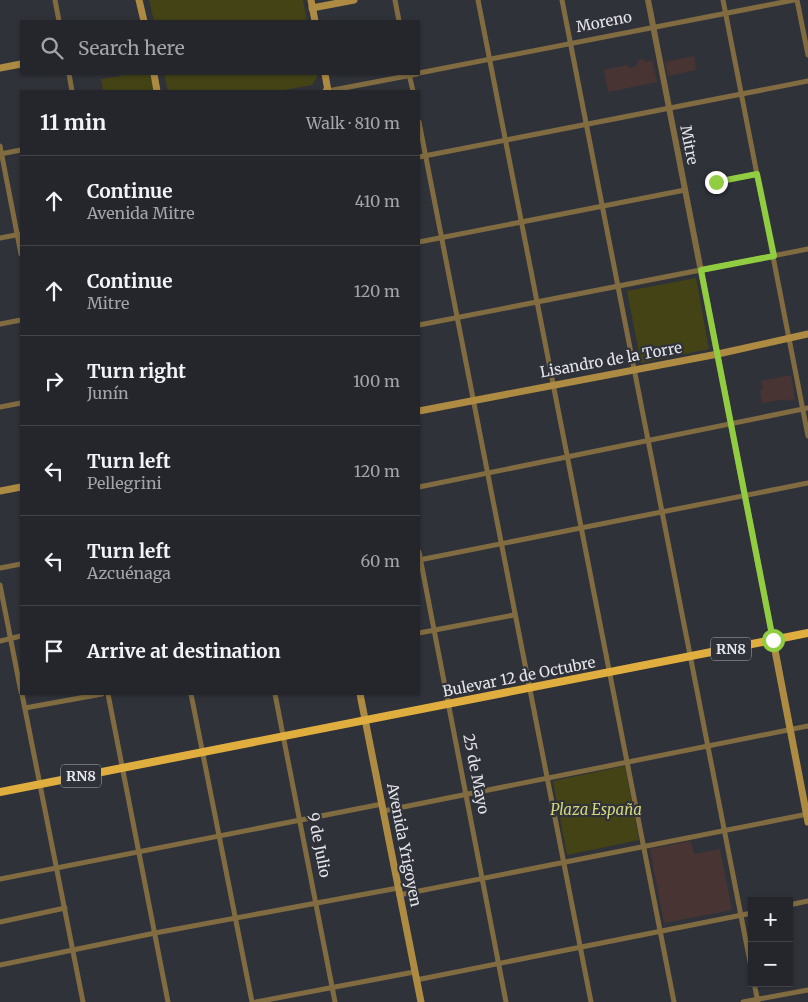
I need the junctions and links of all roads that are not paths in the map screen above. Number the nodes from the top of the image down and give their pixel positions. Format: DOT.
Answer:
graph roads {
  1 [pos="55,0"];
  2 [pos="139,0"];
  3 [pos="354,0"];
  4 [pos="394,0"];
  5 [pos="478,0"];
  6 [pos="562,0"];
  7 [pos="648,0"];
  8 [pos="724,0"];
  9 [pos="796,0"];
  10 [pos="312,4"];
  11 [pos="726,13"];
  12 [pos="59,20"];
  13 [pos="144,20"];
  14 [pos="315,20"];
  15 [pos="399,20"];
  16 [pos="654,26"];
  17 [pos="571,43"];
  18 [pos="808,55"];
  19 [pos="490,60"];
  20 [pos="20,64"];
  21 [pos="0,68"];
  22 [pos="420,74"];
  23 [pos="69,75"];
  24 [pos="154,75"];
  25 [pos="325,75"];
  26 [pos="405,75"];
  27 [pos="410,75"];
  28 [pos="808,81"];
  29 [pos="72,90"];
  30 [pos="157,90"];
  31 [pos="327,90"];
  32 [pos="332,90"];
  33 [pos="413,90"];
  34 [pos="742,94"];
  35 [pos="669,108"];
  36 [pos="587,125"];
  37 [pos="420,128"];
  38 [pos="505,140"];
  39 [pos="0,146"];
  40 [pos="20,150"];
  41 [pos="1,154"];
  42 [pos="425,155"];
  43 [pos="420,157"];
  44 [pos="757,174"];
  45 [pos="716,182"];
  46 [pos="685,190"];
  47 [pos="603,206"];
  48 [pos="522,222"];
  49 [pos="19,234"];
  50 [pos="0,238"];
  51 [pos="441,238"];
  52 [pos="420,242"];
  53 [pos="808,249"];
  54 [pos="774,256"];
  55 [pos="701,270"];
  56 [pos="618,286"];
  57 [pos="538,302"];
  58 [pos="457,317"];
  59 [pos="20,320"];
  60 [pos="0,324"];
  61 [pos="420,325"];
  62 [pos="808,334"];
  63 [pos="790,338"];
  64 [pos="718,354"];
  65 [pos="635,370"];
  66 [pos="554,384"];
  67 [pos="473,401"];
  68 [pos="20,403"];
  69 [pos="0,407"];
  70 [pos="805,409"];
  71 [pos="420,411"];
  72 [pos="730,425"];
  73 [pos="808,436"];
  74 [pos="649,441"];
  75 [pos="569,457"];
  76 [pos="487,473"];
  77 [pos="808,483"];
  78 [pos="20,487"];
  79 [pos="420,487"];
  80 [pos="0,491"];
  81 [pos="744,496"];
  82 [pos="662,513"];
  83 [pos="582,528"];
  84 [pos="501,544"];
  85 [pos="420,560"];
  86 [pos="20,564"];
  87 [pos="420,565"];
  88 [pos="0,568"];
  89 [pos="0,586"];
  90 [pos="514,615"];
  91 [pos="433,630"];
  92 [pos="420,633"];
  93 [pos="808,633"];
  94 [pos="20,636"];
  95 [pos="10,638"];
  96 [pos="773,640"];
  97 [pos="0,641"];
  98 [pos="690,657"];
  99 [pos="611,673"];
  100 [pos="20,688"];
  101 [pos="529,689"];
  102 [pos="22,695"];
  103 [pos="96,695"];
  104 [pos="108,695"];
  105 [pos="192,695"];
  106 [pos="275,695"];
  107 [pos="360,695"];
  108 [pos="448,705"];
  109 [pos="25,708"];
  110 [pos="365,721"];
  111 [pos="808,726"];
  112 [pos="791,730"];
  113 [pos="283,737"];
  114 [pos="707,746"];
  115 [pos="203,753"];
  116 [pos="627,763"];
  117 [pos="122,769"];
  118 [pos="547,779"];
  119 [pos="40,784"];
  120 [pos="0,792"];
  121 [pos="466,795"];
  122 [pos="382,807"];
  123 [pos="807,817"];
  124 [pos="299,819"];
  125 [pos="723,832"];
  126 [pos="219,835"];
  127 [pos="644,847"];
  128 [pos="138,851"];
  129 [pos="563,862"];
  130 [pos="57,867"];
  131 [pos="0,878"];
  132 [pos="482,878"];
  133 [pos="399,891"];
  134 [pos="808,901"];
  135 [pos="316,904"];
  136 [pos="793,904"];
  137 [pos="65,908"];
  138 [pos="748,914"];
  139 [pos="741,916"];
  140 [pos="236,919"];
  141 [pos="0,922"];
  142 [pos="661,932"];
  143 [pos="155,933"];
  144 [pos="580,946"];
  145 [pos="73,951"];
  146 [pos="748,952"];
  147 [pos="498,963"];
  148 [pos="0,966"];
  149 [pos="414,972"];
  150 [pos="416,980"];
  151 [pos="755,987"];
  152 [pos="332,988"];
  153 [pos="808,990"];
  154 [pos="757,1001"];
  155 [pos="83,1002"];
  156 [pos="168,1002"];
  157 [pos="252,1002"];
  158 [pos="256,1002"];
  159 [pos="335,1002"];
  160 [pos="420,1002"];
  161 [pos="506,1002"];
  162 [pos="591,1002"];
  163 [pos="674,1002"];
  164 [pos="743,1002"];
  1 -- 12 [label="street"];
  2 -- 13 [label="main road"];
  3 -- 10 [label="main road"];
  4 -- 15 [label="street"];
  5 -- 19 [label="street"];
  6 -- 17 [label="street"];
  7 -- 16 [label="street, Mitre"];
  8 -- 11 [label="street"];
  9 -- 11 [label="street, Moreno"];
  9 -- 18 [label="street"];
  10 -- 14 [label="main road"];
  11 -- 16 [label="street, Moreno"];
  11 -- 34 [label="street"];
  16 -- 17 [label="street, Moreno"];
  16 -- 35 [label="street, Mitre"];
  17 -- 19 [label="street, Moreno"];
  17 -- 36 [label="street"];
  19 -- 22 [label="street, Moreno"];
  19 -- 38 [label="street"];
  20 -- 21 [label="main road"];
  23 -- 29 [label="street"];
  24 -- 30 [label="main road"];
  25 -- 31 [label="main road"];
  26 -- 32 [label="street, Moreno"];
  27 -- 33 [label="street"];
  28 -- 34 [label="street"];
  34 -- 35 [label="street"];
  34 -- 44 [label="street"];
  35 -- 36 [label="street"];
  35 -- 46 [label="street, Mitre"];
  36 -- 38 [label="street"];
  36 -- 47 [label="street"];
  37 -- 42 [label="street"];
  38 -- 42 [label="street"];
  38 -- 48 [label="street"];
  39 -- 41 [label="street"];
  40 -- 41 [label="street"];
  41 -- 49 [label="street"];
  42 -- 43 [label="street"];
  42 -- 51 [label="street"];
  44 -- 45 [label="street"];
  44 -- 54 [label="street"];
  46 -- 47 [label="street"];
  46 -- 55 [label="street, Mitre"];
  47 -- 48 [label="street"];
  47 -- 56 [label="street"];
  48 -- 51 [label="street"];
  48 -- 57 [label="street"];
  49 -- 50 [label="street"];
  51 -- 52 [label="street"];
  51 -- 58 [label="street"];
  53 -- 54 [label="street"];
  54 -- 55 [label="street"];
  54 -- 63 [label="street"];
  55 -- 56 [label="street"];
  55 -- 64 [label="street, Mitre"];
  56 -- 57 [label="street"];
  56 -- 65 [label="street"];
  57 -- 58 [label="street"];
  57 -- 66 [label="street"];
  58 -- 61 [label="street"];
  58 -- 67 [label="street"];
  59 -- 60 [label="street"];
  62 -- 63 [label="main road, Lisandro de la Torre"];
  63 -- 64 [label="main road, Lisandro de la Torre"];
  63 -- 70 [label="street"];
  64 -- 65 [label="main road, Lisandro de la Torre"];
  64 -- 72 [label="street, Mitre"];
  65 -- 66 [label="main road, Lisandro de la Torre"];
  65 -- 74 [label="street"];
  66 -- 67 [label="main road, Lisandro de la Torre"];
  66 -- 75 [label="street"];
  67 -- 71 [label="main road, Lisandro de la Torre"];
  67 -- 76 [label="street"];
  68 -- 69 [label="street"];
  70 -- 72 [label="street"];
  70 -- 73 [label="street"];
  72 -- 74 [label="street"];
  72 -- 81 [label="street, Mitre"];
  74 -- 75 [label="street"];
  74 -- 82 [label="street"];
  75 -- 76 [label="street"];
  75 -- 83 [label="street"];
  76 -- 79 [label="street"];
  76 -- 84 [label="street"];
  77 -- 81 [label="street"];
  78 -- 80 [label="main road"];
  81 -- 82 [label="street"];
  81 -- 96 [label="street, Mitre"];
  82 -- 83 [label="street"];
  82 -- 98 [label="street"];
  83 -- 84 [label="street"];
  83 -- 99 [label="street"];
  84 -- 85 [label="street"];
  84 -- 90 [label="street"];
  86 -- 88 [label="street"];
  87 -- 91 [label="street, 25 de Mayo"];
  89 -- 95 [label="street"];
  90 -- 91 [label="street"];
  90 -- 101 [label="street"];
  91 -- 92 [label="street"];
  91 -- 108 [label="street, 25 de Mayo"];
  93 -- 96 [label="highway, Bulevar 12 de Octubre / RN8"];
  94 -- 95 [label="street"];
  95 -- 97 [label="street"];
  95 -- 100 [label="street"];
  96 -- 98 [label="highway, Bulevar 12 de Octubre / RN8"];
  96 -- 112 [label="main road"];
  98 -- 99 [label="highway, Bulevar 12 de Octubre / RN8"];
  98 -- 114 [label="street"];
  99 -- 101 [label="highway, Bulevar 12 de Octubre / RN8"];
  99 -- 116 [label="street"];
  101 -- 108 [label="highway, Bulevar 12 de Octubre / RN8"];
  101 -- 118 [label="street"];
  102 -- 109 [label="street"];
  103 -- 109 [label="street"];
  104 -- 117 [label="street"];
  105 -- 115 [label="street"];
  106 -- 113 [label="street, 9 de Julio"];
  107 -- 110 [label="main road, Avenida Yrigoyen"];
  108 -- 110 [label="highway, Bulevar 12 de Octubre / RN8"];
  108 -- 121 [label="street, 25 de Mayo"];
  109 -- 119 [label="street"];
  110 -- 113 [label="highway, Bulevar 12 de Octubre / RN8"];
  110 -- 122 [label="main road, Avenida Yrigoyen"];
  111 -- 112 [label="street"];
  112 -- 114 [label="street"];
  112 -- 123 [label="main road"];
  113 -- 115 [label="highway, Bulevar 12 de Octubre / RN8"];
  113 -- 124 [label="street, 9 de Julio"];
  114 -- 116 [label="street"];
  114 -- 125 [label="street"];
  115 -- 117 [label="highway, Bulevar 12 de Octubre / RN8"];
  115 -- 126 [label="street"];
  116 -- 118 [label="street"];
  116 -- 127 [label="street"];
  117 -- 119 [label="highway, Bulevar 12 de Octubre / RN8"];
  117 -- 128 [label="street"];
  118 -- 121 [label="street"];
  118 -- 129 [label="street"];
  119 -- 120 [label="highway, Bulevar 12 de Octubre / RN8"];
  119 -- 130 [label="street"];
  121 -- 122 [label="street"];
  121 -- 132 [label="street, 25 de Mayo"];
  122 -- 124 [label="street"];
  122 -- 133 [label="main road, Avenida Yrigoyen"];
  123 -- 125 [label="street"];
  124 -- 126 [label="street"];
  124 -- 135 [label="street, 9 de Julio"];
  125 -- 127 [label="street"];
  125 -- 139 [label="street"];
  126 -- 128 [label="street"];
  126 -- 140 [label="street"];
  127 -- 129 [label="street"];
  127 -- 142 [label="street"];
  128 -- 130 [label="street"];
  128 -- 143 [label="street"];
  129 -- 132 [label="street"];
  129 -- 144 [label="street"];
  130 -- 131 [label="street"];
  130 -- 137 [label="street"];
  132 -- 133 [label="street"];
  132 -- 147 [label="street, 25 de Mayo"];
  133 -- 135 [label="street"];
  133 -- 149 [label="main road, Avenida Yrigoyen"];
  134 -- 136 [label="street"];
  135 -- 140 [label="street"];
  135 -- 152 [label="street, 9 de Julio"];
  137 -- 141 [label="street"];
  137 -- 145 [label="street"];
  138 -- 139 [label="street"];
  139 -- 142 [label="street"];
  139 -- 146 [label="street"];
  140 -- 143 [label="street"];
  140 -- 157 [label="street"];
  142 -- 144 [label="street"];
  142 -- 163 [label="street"];
  143 -- 145 [label="street"];
  143 -- 156 [label="street"];
  144 -- 147 [label="street"];
  144 -- 162 [label="street"];
  145 -- 148 [label="street"];
  145 -- 155 [label="street"];
  147 -- 150 [label="street"];
  147 -- 161 [label="street, 25 de Mayo"];
  149 -- 150 [label="main road, Avenida Yrigoyen"];
  149 -- 152 [label="street"];
  150 -- 160 [label="main road, Avenida Yrigoyen"];
  151 -- 154 [label="street"];
  152 -- 158 [label="street"];
  152 -- 159 [label="street, 9 de Julio"];
  153 -- 154 [label="street"];
  154 -- 164 [label="street"];
}
